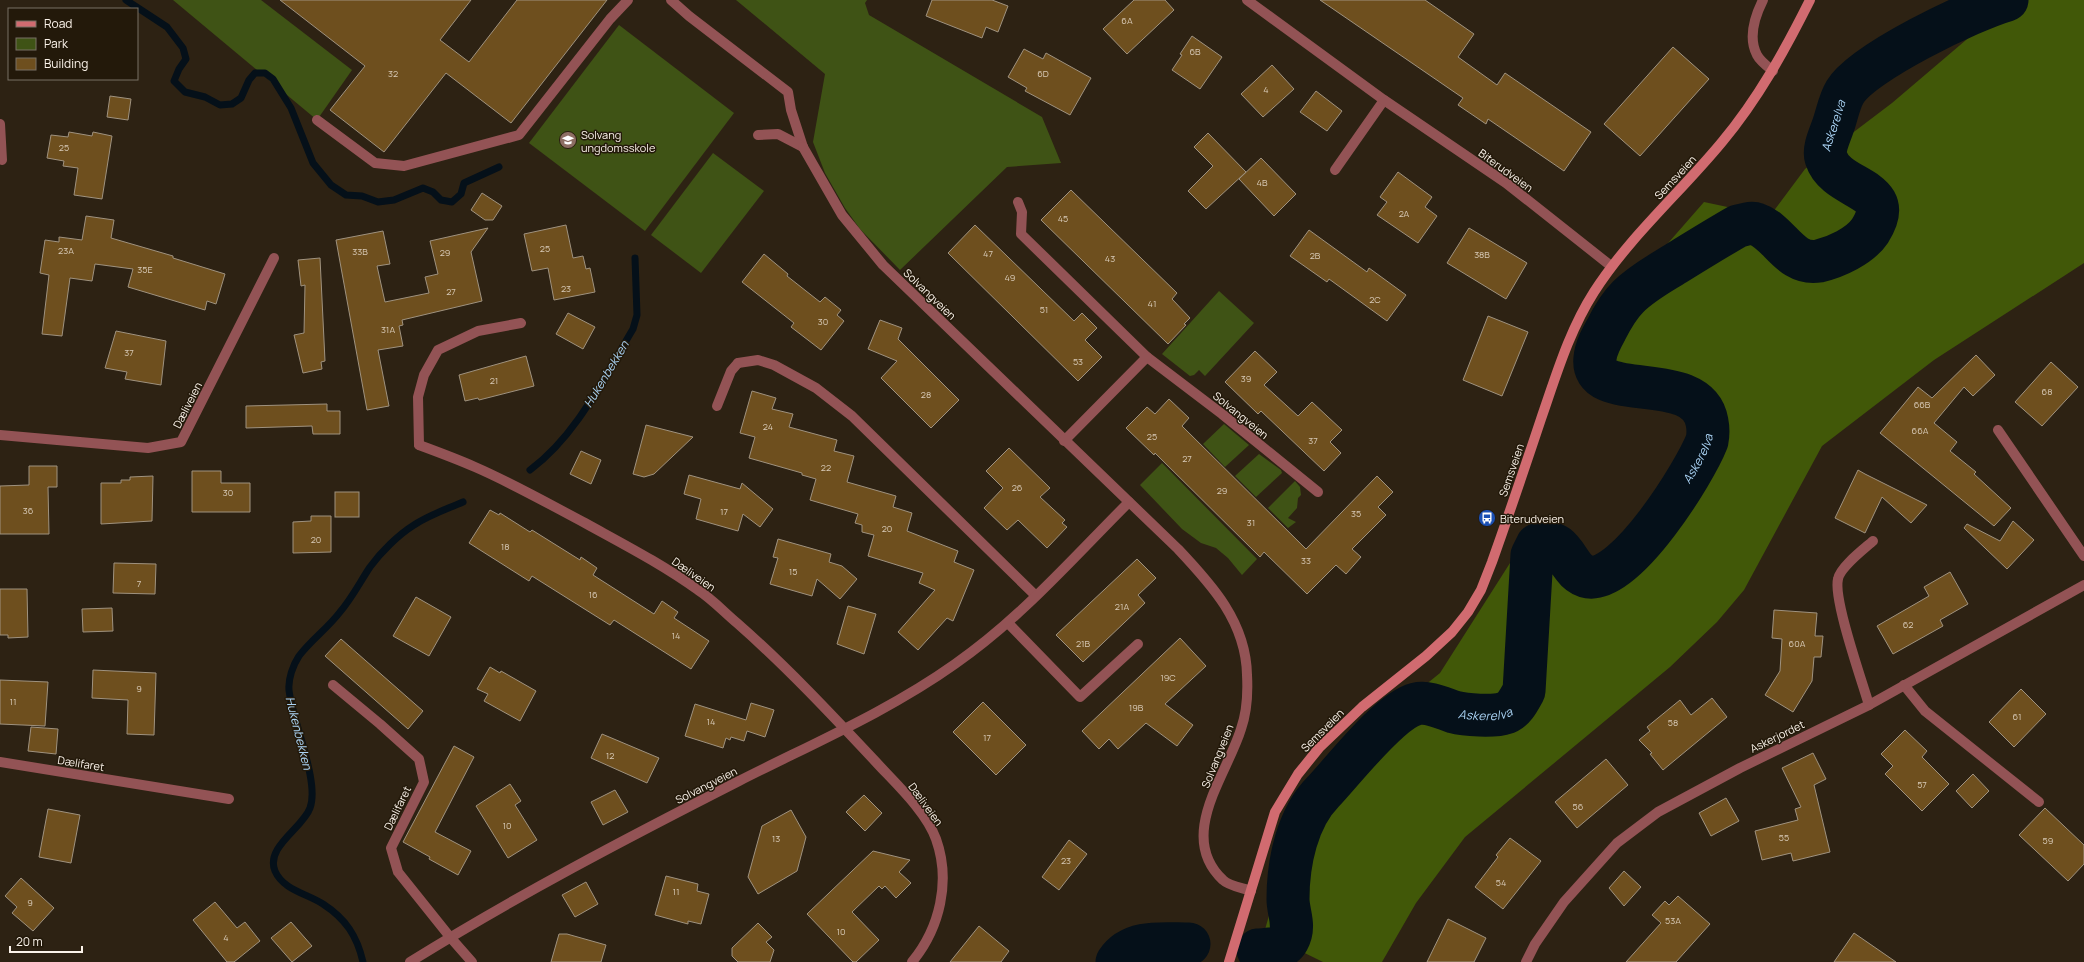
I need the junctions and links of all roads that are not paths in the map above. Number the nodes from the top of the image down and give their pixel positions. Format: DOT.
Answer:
graph roads {
  1 [pos="628,0"];
  2 [pos="671,0"];
  3 [pos="1247,0"];
  4 [pos="1763,0"];
  5 [pos="1810,0"];
  6 [pos="1773,71"];
  7 [pos="1384,100"];
  8 [pos="317,120"];
  9 [pos="0,124"];
  10 [pos="758,135"];
  11 [pos="803,147"];
  12 [pos="2,160"];
  13 [pos="1335,170"];
  14 [pos="1018,202"];
  15 [pos="274,258"];
  16 [pos="1611,266"];
  17 [pos="521,323"];
  18 [pos="1147,357"];
  19 [pos="717,406"];
  20 [pos="1998,430"];
  21 [pos="0,435"];
  22 [pos="1064,441"];
  23 [pos="1318,492"];
  24 [pos="1129,502"];
  25 [pos="1873,541"];
  26 [pos="2084,556"];
  27 [pos="2084,585"];
  28 [pos="1035,595"];
  29 [pos="1008,623"];
  30 [pos="1138,644"];
  31 [pos="333,685"];
  32 [pos="1904,685"];
  33 [pos="1869,705"];
  34 [pos="844,728"];
  35 [pos="0,762"];
  36 [pos="229,799"];
  37 [pos="2039,802"];
  38 [pos="1251,891"];
  39 [pos="450,937"];
  40 [pos="410,962"];
  41 [pos="472,962"];
  42 [pos="912,962"];
  43 [pos="1229,962"];
  44 [pos="1526,962"];
  1 -- 8 [label="street"];
  2 -- 11 [label="street, Solvangveien"];
  3 -- 7 [label="street, Biterudveien"];
  4 -- 6 [label="street"];
  5 -- 6 [label="main road, Semsveien"];
  6 -- 16 [label="main road, Semsveien"];
  7 -- 13 [label="street"];
  7 -- 16 [label="street, Biterudveien"];
  9 -- 12 [label="street"];
  10 -- 11 [label="street"];
  11 -- 22 [label="street, Solvangveien"];
  14 -- 18 [label="street, Solvangveien"];
  15 -- 21 [label="street, Dæliveien"];
  16 -- 38 [label="main road, Semsveien"];
  17 -- 34 [label="street, Dæliveien"];
  18 -- 22 [label="street"];
  18 -- 23 [label="street, Solvangveien"];
  19 -- 28 [label="street"];
  20 -- 26 [label="street"];
  22 -- 24 [label="street, Solvangveien"];
  24 -- 28 [label="street, Solvangveien"];
  24 -- 38 [label="street, Solvangveien"];
  25 -- 33 [label="street"];
  27 -- 32 [label="street, Askerjordet"];
  28 -- 29 [label="street, Solvangveien"];
  29 -- 30 [label="street"];
  29 -- 34 [label="street, Solvangveien"];
  31 -- 39 [label="street, Dælifaret"];
  32 -- 33 [label="street, Askerjordet"];
  32 -- 37 [label="street"];
  33 -- 44 [label="street, Askerjordet"];
  34 -- 39 [label="street, Solvangveien"];
  34 -- 42 [label="street, Dæliveien"];
  35 -- 36 [label="street, Dælifaret"];
  38 -- 43 [label="main road, Semsveien"];
  39 -- 40 [label="street, Solvangveien"];
  39 -- 41 [label="street"];
}
